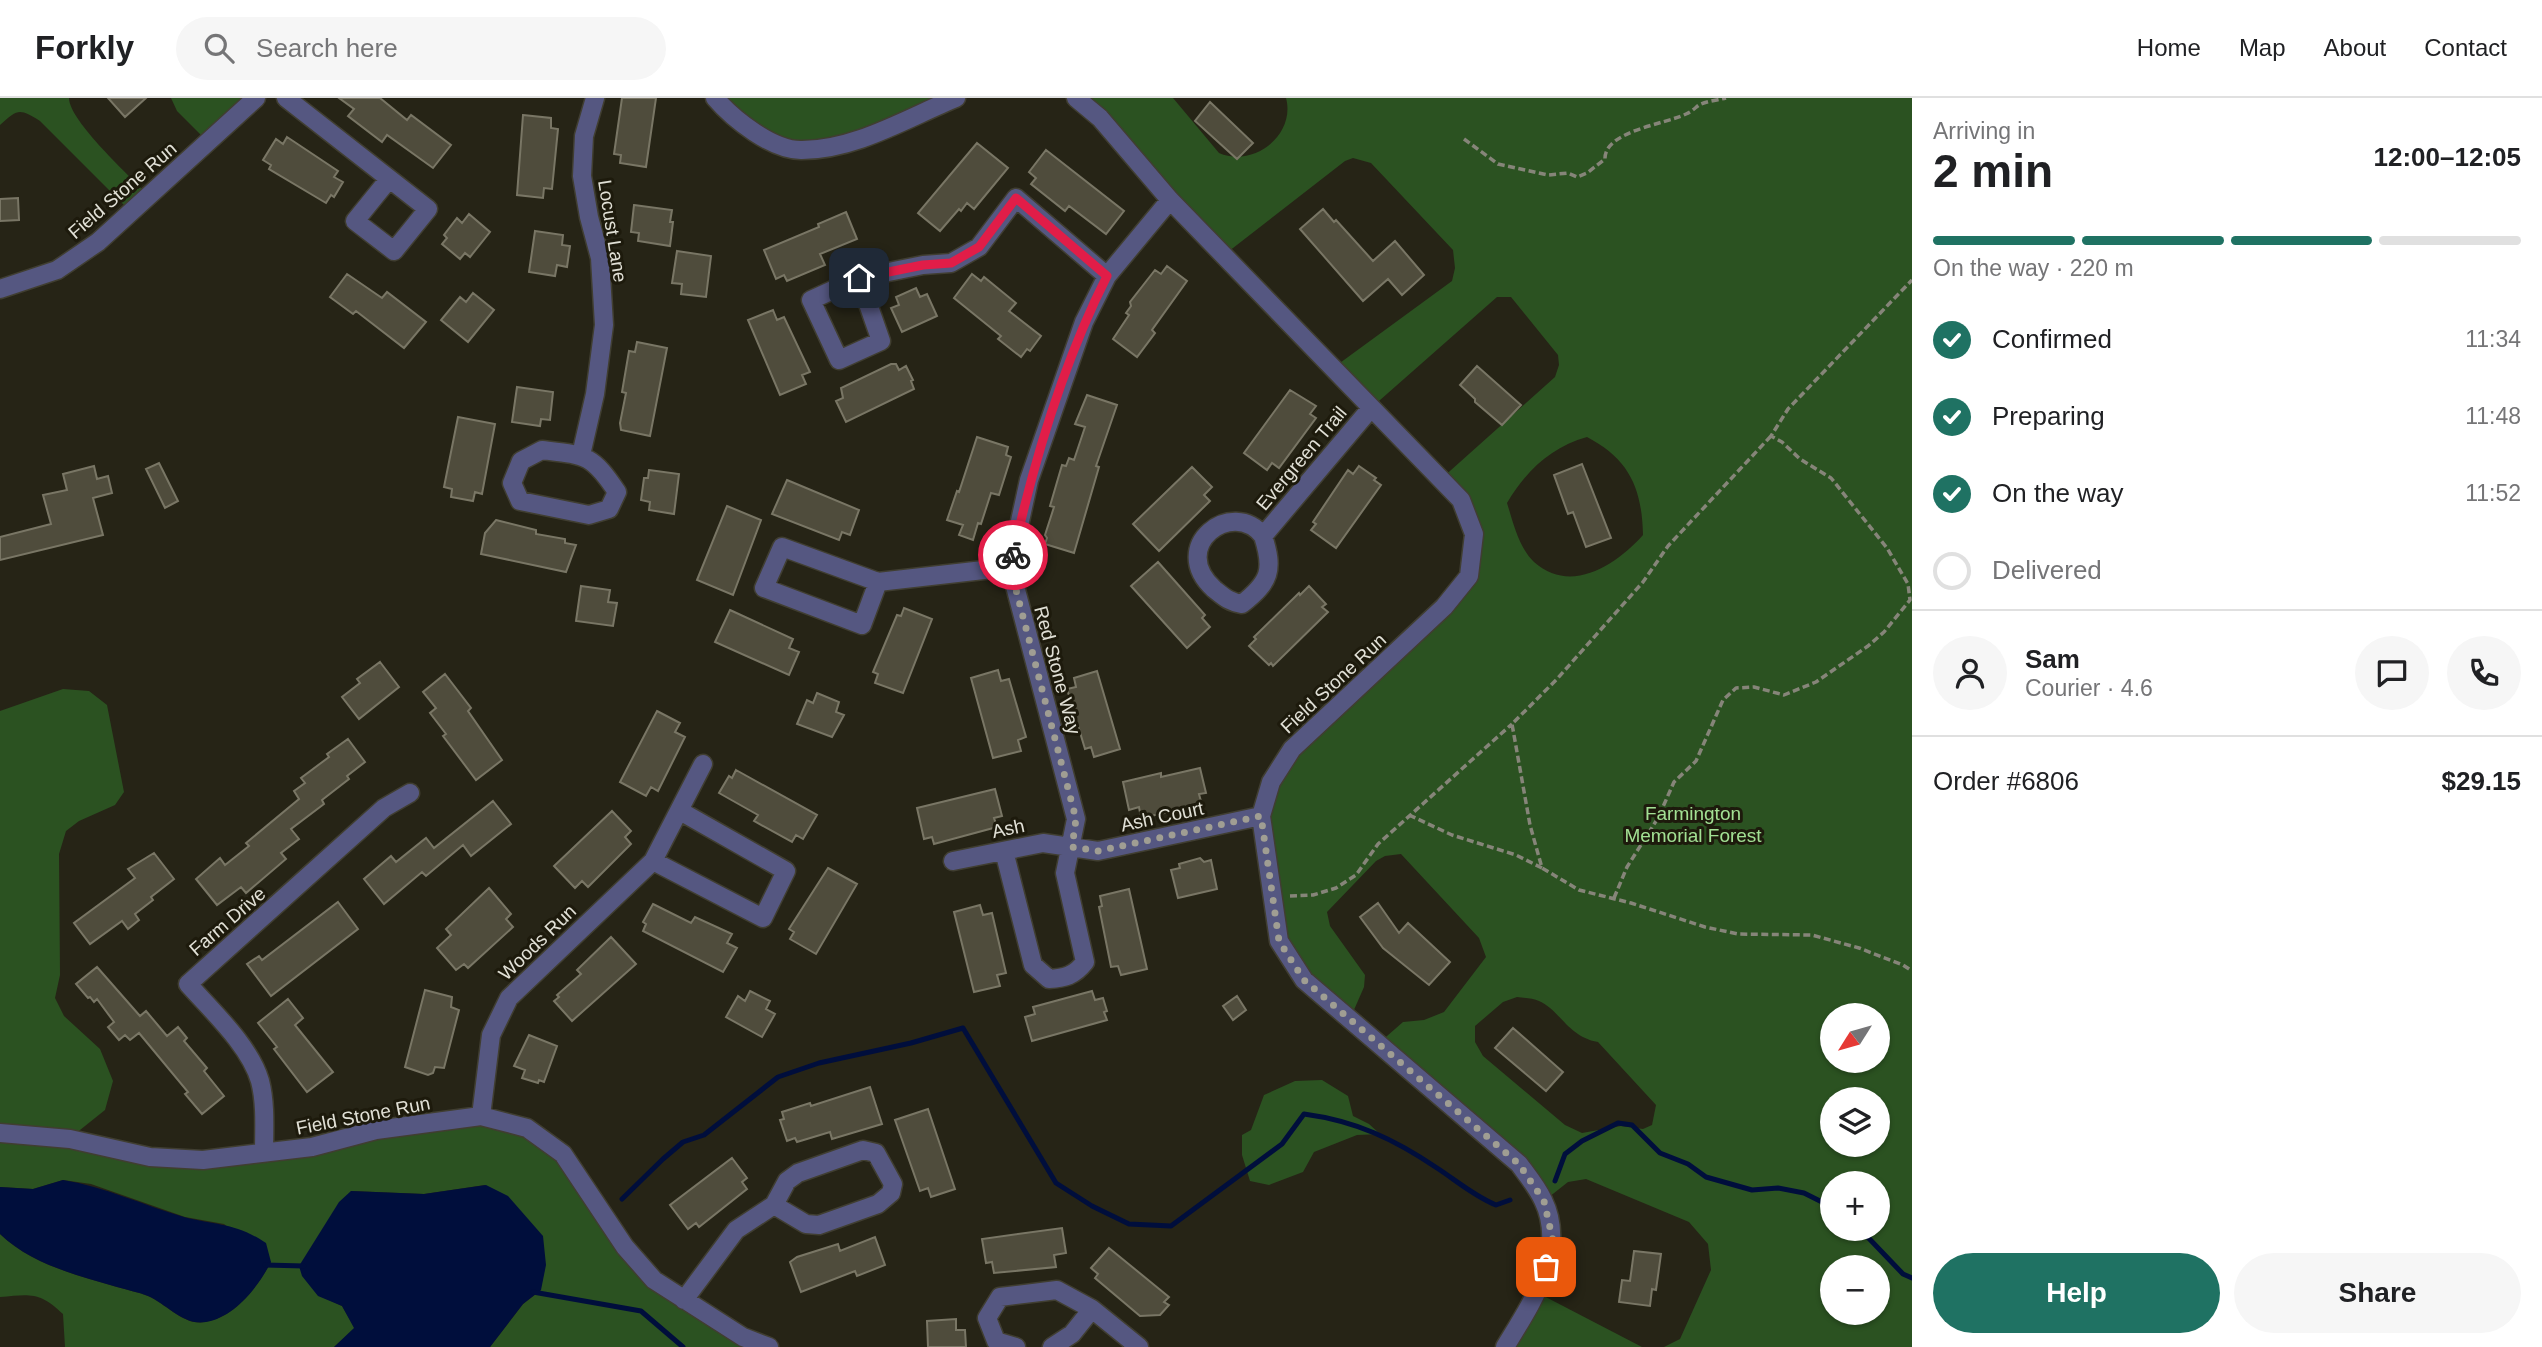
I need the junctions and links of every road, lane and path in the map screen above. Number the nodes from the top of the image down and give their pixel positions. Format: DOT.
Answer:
graph roads {
  1 [pos="256,98"];
  2 [pos="286,98"];
  3 [pos="595,98"];
  4 [pos="715,98"];
  5 [pos="956,98"];
  6 [pos="1076,98"];
  7 [pos="1726,98"];
  8 [pos="1464,139"];
  9 [pos="389,179"];
  10 [pos="1170,200"];
  11 [pos="1107,276"];
  12 [pos="859,278"];
  13 [pos="1912,280"];
  14 [pos="0,289"];
  15 [pos="1371,408"];
  16 [pos="1771,436"];
  17 [pos="581,455"];
  18 [pos="1263,536"];
  19 [pos="1010,567"];
  20 [pos="878,582"];
  21 [pos="1512,724"];
  22 [pos="703,764"];
  23 [pos="410,793"];
  24 [pos="680,811"];
  25 [pos="1409,815"];
  26 [pos="1261,816"];
  27 [pos="1072,847"];
  28 [pos="1004,851"];
  29 [pos="653,861"];
  30 [pos="953,861"];
  31 [pos="1542,868"];
  32 [pos="1272,895"];
  33 [pos="1614,898"];
  34 [pos="1912,971"];
  35 [pos="481,1116"];
  36 [pos="0,1133"];
  37 [pos="264,1153"];
  38 [pos="774,1205"];
  39 [pos="684,1300"];
  40 [pos="1092,1309"];
  41 [pos="769,1347"];
  42 [pos="1016,1347"];
  43 [pos="1052,1347"];
  44 [pos="1139,1347"];
  45 [pos="1505,1347"];
  1 -- 14 [label="street, Field Stone Run"];
  2 -- 9 [label="street"];
  3 -- 17 [label="street, Locust Lane"];
  4 -- 5 [label="street"];
  6 -- 10 [label="street, Field Stone Run"];
  7 -- 8 [label="path"];
  10 -- 11 [label="street, Red Stone Way"];
  10 -- 15 [label="street, Field Stone Run"];
  11 -- 12 [label="street"];
  11 -- 19 [label="street, Red Stone Way"];
  12 -- 12 [label="street"];
  13 -- 16 [label="path"];
  15 -- 18 [label="street, Evergreen Trail"];
  15 -- 26 [label="street, Field Stone Run"];
  16 -- 21 [label="path"];
  16 -- 33 [label="path"];
  17 -- 17 [label="street"];
  18 -- 18 [label="street, Evergreen Trail"];
  19 -- 20 [label="street"];
  19 -- 27 [label="street, Red Stone Way"];
  20 -- 20 [label="street"];
  21 -- 25 [label="path"];
  21 -- 31 [label="path"];
  22 -- 24 [label="street, Woods Run"];
  23 -- 37 [label="street, Farm Drive"];
  24 -- 29 [label="street, Woods Run"];
  24 -- 29 [label="street"];
  25 -- 31 [label="path"];
  25 -- 32 [label="path"];
  26 -- 27 [label="street, Ash Court"];
  26 -- 32 [label="street, Field Stone Run"];
  27 -- 28 [label="street, Ash"];
  27 -- 28 [label="street, Red Stone Way"];
  28 -- 30 [label="street, Ash"];
  29 -- 35 [label="street, Woods Run"];
  31 -- 33 [label="path"];
  32 -- 45 [label="street, Field Stone Run"];
  33 -- 34 [label="path"];
  35 -- 37 [label="street, Field Stone Run"];
  35 -- 39 [label="street, Field Stone Run"];
  36 -- 37 [label="street, Field Stone Run"];
  38 -- 38 [label="street"];
  38 -- 39 [label="street"];
  39 -- 41 [label="street, Field Stone Run"];
  40 -- 42 [label="street"];
  40 -- 43 [label="street"];
  40 -- 44 [label="street"];
}
